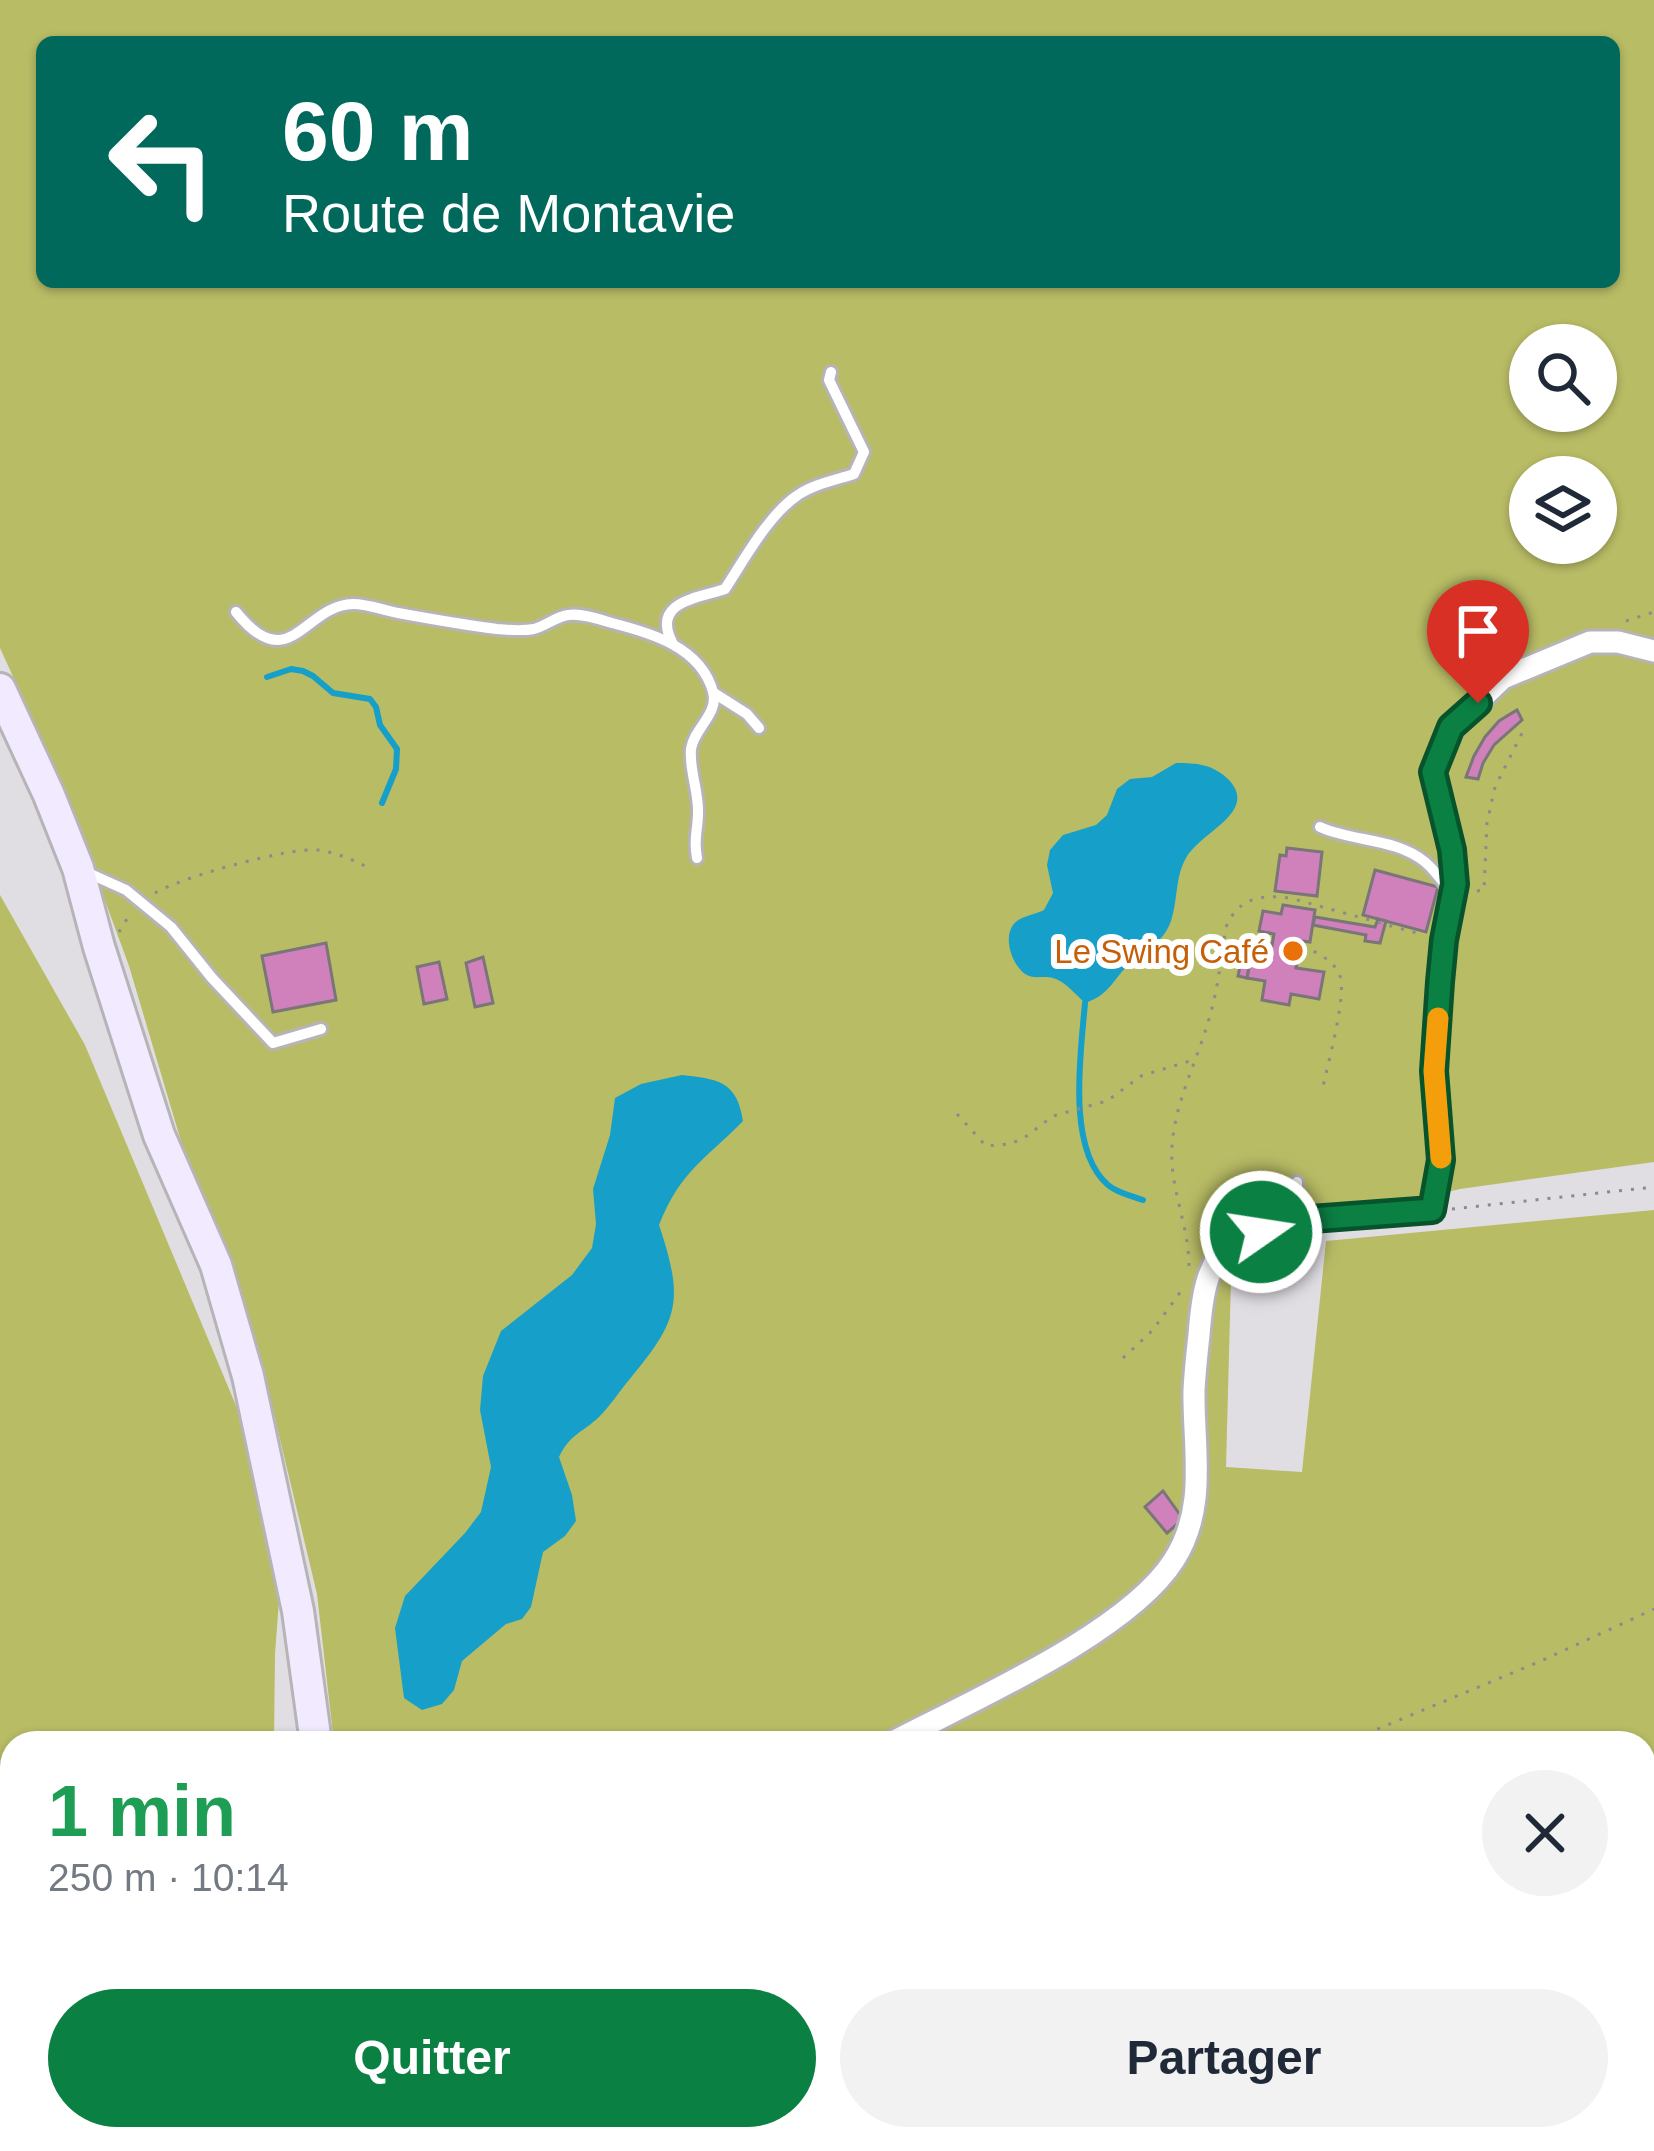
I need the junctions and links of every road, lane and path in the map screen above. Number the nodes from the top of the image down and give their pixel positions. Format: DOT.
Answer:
graph roads {
  1 [pos="831,372"];
  2 [pos="236,612"];
  3 [pos="674,645"];
  4 [pos="1654,651"];
  5 [pos="0,689"];
  6 [pos="714,693"];
  7 [pos="759,728"];
  8 [pos="1320,827"];
  9 [pos="697,858"];
  10 [pos="78,868"];
  11 [pos="371,869"];
  12 [pos="1453,896"];
  13 [pos="1290,898"];
  14 [pos="140,902"];
  15 [pos="1303,946"];
  16 [pos="102,957"];
  17 [pos="321,1029"];
  18 [pos="1196,1059"];
  19 [pos="1322,1090"];
  20 [pos="957,1114"];
  21 [pos="1298,1182"];
  22 [pos="1654,1187"];
  23 [pos="1432,1210"];
  24 [pos="1298,1220"];
  25 [pos="1296,1254"];
  26 [pos="1123,1358"];
  27 [pos="1654,1609"];
  28 [pos="314,1731"];
  29 [pos="914,1731"];
  30 [pos="1373,1731"];
  1 -- 3 [label="lane"];
  2 -- 3 [label="lane"];
  3 -- 6 [label="lane"];
  4 -- 12 [label="street"];
  5 -- 10 [label="street"];
  6 -- 7 [label="lane"];
  6 -- 9 [label="lane"];
  8 -- 12 [label="lane"];
  10 -- 14 [label="lane"];
  10 -- 16 [label="street"];
  11 -- 14 [label="path"];
  12 -- 23 [label="street"];
  13 -- 18 [label="path"];
  14 -- 16 [label="path"];
  14 -- 17 [label="lane"];
  15 -- 19 [label="path"];
  16 -- 28 [label="street"];
  18 -- 20 [label="path"];
  18 -- 26 [label="path"];
  21 -- 24 [label="lane"];
  22 -- 23 [label="path"];
  23 -- 24 [label="street"];
  24 -- 25 [label="lane"];
  24 -- 29 [label="street"];
  27 -- 30 [label="path"];
}
